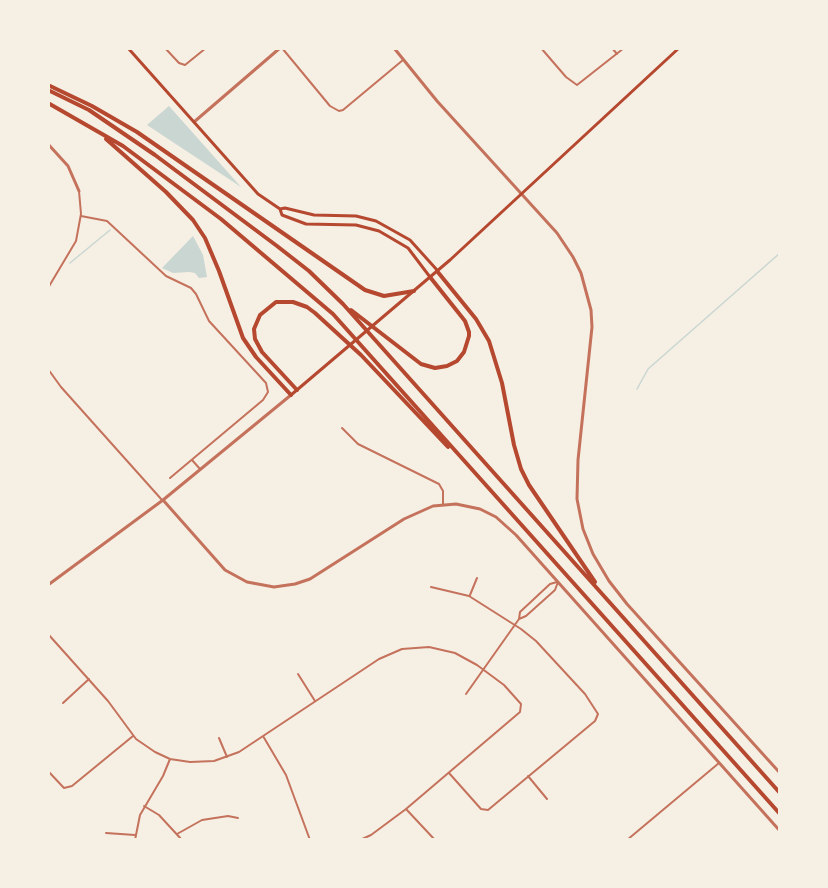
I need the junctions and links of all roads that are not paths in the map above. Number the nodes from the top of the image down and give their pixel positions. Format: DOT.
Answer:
graph roads {
  1 [pos="128,48"];
  2 [pos="165,48"];
  3 [pos="206,48"];
  4 [pos="281,48"];
  5 [pos="394,48"];
  6 [pos="541,48"];
  7 [pos="612,48"];
  8 [pos="624,48"];
  9 [pos="679,48"];
  10 [pos="617,54"];
  11 [pos="403,60"];
  12 [pos="48,87"];
  13 [pos="48,103"];
  14 [pos="194,122"];
  15 [pos="97,130"];
  16 [pos="48,144"];
  17 [pos="79,191"];
  18 [pos="522,194"];
  19 [pos="280,209"];
  20 [pos="81,216"];
  21 [pos="437,271"];
  22 [pos="430,277"];
  23 [pos="48,288"];
  24 [pos="414,291"];
  25 [pos="343,303"];
  26 [pos="48,369"];
  27 [pos="297,390"];
  28 [pos="291,395"];
  29 [pos="342,428"];
  30 [pos="192,460"];
  31 [pos="201,470"];
  32 [pos="170,478"];
  33 [pos="163,501"];
  34 [pos="499,501"];
  35 [pos="442,505"];
  36 [pos="477,578"];
  37 [pos="558,582"];
  38 [pos="48,585"];
  39 [pos="431,587"];
  40 [pos="602,593"];
  41 [pos="469,596"];
  42 [pos="519,619"];
  43 [pos="515,624"];
  44 [pos="48,634"];
  45 [pos="483,670"];
  46 [pos="298,674"];
  47 [pos="89,679"];
  48 [pos="466,694"];
  49 [pos="315,700"];
  50 [pos="63,703"];
  51 [pos="133,736"];
  52 [pos="262,736"];
  53 [pos="219,738"];
  54 [pos="227,757"];
  55 [pos="170,759"];
  56 [pos="719,763"];
  57 [pos="48,771"];
  58 [pos="449,773"];
  59 [pos="780,773"];
  60 [pos="528,776"];
  61 [pos="780,793"];
  62 [pos="547,799"];
  63 [pos="144,806"];
  64 [pos="406,809"];
  65 [pos="780,813"];
  66 [pos="238,818"];
  67 [pos="780,831"];
  68 [pos="106,833"];
  69 [pos="177,834"];
  70 [pos="135,835"];
  71 [pos="371,835"];
  72 [pos="135,840"];
  73 [pos="182,840"];
  74 [pos="310,840"];
  75 [pos="360,840"];
  76 [pos="374,840"];
  77 [pos="435,840"];
  78 [pos="627,840"];
  1 -- 14 [label="main road"];
  2 -- 3 [label="street"];
  4 -- 11 [label="street"];
  4 -- 14 [label="street"];
  5 -- 11 [label="street"];
  6 -- 10 [label="street"];
  7 -- 10 [label="street"];
  8 -- 10 [label="street"];
  9 -- 18 [label="main road"];
  11 -- 18 [label="street"];
  12 -- 24 [label="highway"];
  12 -- 25 [label="highway"];
  13 -- 15 [label="highway"];
  14 -- 19 [label="main road"];
  15 -- 28 [label="highway"];
  15 -- 34 [label="highway"];
  16 -- 17 [label="street"];
  17 -- 20 [label="street"];
  18 -- 21 [label="main road"];
  18 -- 59 [label="street"];
  19 -- 21 [label="main road"];
  19 -- 22 [label="main road"];
  20 -- 23 [label="street"];
  20 -- 30 [label="street"];
  21 -- 22 [label="main road"];
  21 -- 40 [label="highway"];
  22 -- 24 [label="main road"];
  22 -- 25 [label="highway"];
  24 -- 27 [label="main road"];
  25 -- 40 [label="highway"];
  26 -- 33 [label="street"];
  27 -- 28 [label="main road"];
  27 -- 34 [label="highway"];
  28 -- 31 [label="street"];
  29 -- 35 [label="street"];
  30 -- 31 [label="street"];
  30 -- 32 [label="street"];
  31 -- 33 [label="street"];
  33 -- 35 [label="street"];
  33 -- 38 [label="street"];
  34 -- 65 [label="highway"];
  35 -- 37 [label="street"];
  36 -- 41 [label="street"];
  37 -- 42 [label="street"];
  37 -- 42 [label="street"];
  37 -- 56 [label="street"];
  39 -- 41 [label="street"];
  40 -- 61 [label="highway"];
  41 -- 43 [label="street"];
  42 -- 43 [label="street"];
  43 -- 45 [label="street"];
  43 -- 60 [label="street"];
  44 -- 47 [label="street"];
  45 -- 48 [label="street"];
  45 -- 49 [label="street"];
  45 -- 58 [label="street"];
  46 -- 49 [label="street"];
  47 -- 50 [label="street"];
  47 -- 51 [label="street"];
  49 -- 52 [label="street"];
  51 -- 55 [label="street"];
  51 -- 57 [label="street"];
  52 -- 54 [label="street"];
  52 -- 74 [label="street"];
  53 -- 54 [label="street"];
  54 -- 55 [label="street"];
  55 -- 63 [label="street"];
  56 -- 67 [label="street"];
  56 -- 78 [label="street"];
  58 -- 60 [label="street"];
  58 -- 64 [label="street"];
  60 -- 62 [label="street"];
  63 -- 69 [label="street"];
  63 -- 70 [label="street"];
  64 -- 71 [label="street"];
  64 -- 77 [label="street"];
  66 -- 69 [label="street"];
  68 -- 70 [label="street"];
  69 -- 73 [label="street"];
  70 -- 72 [label="street"];
  71 -- 75 [label="street"];
  71 -- 76 [label="street"];
}
